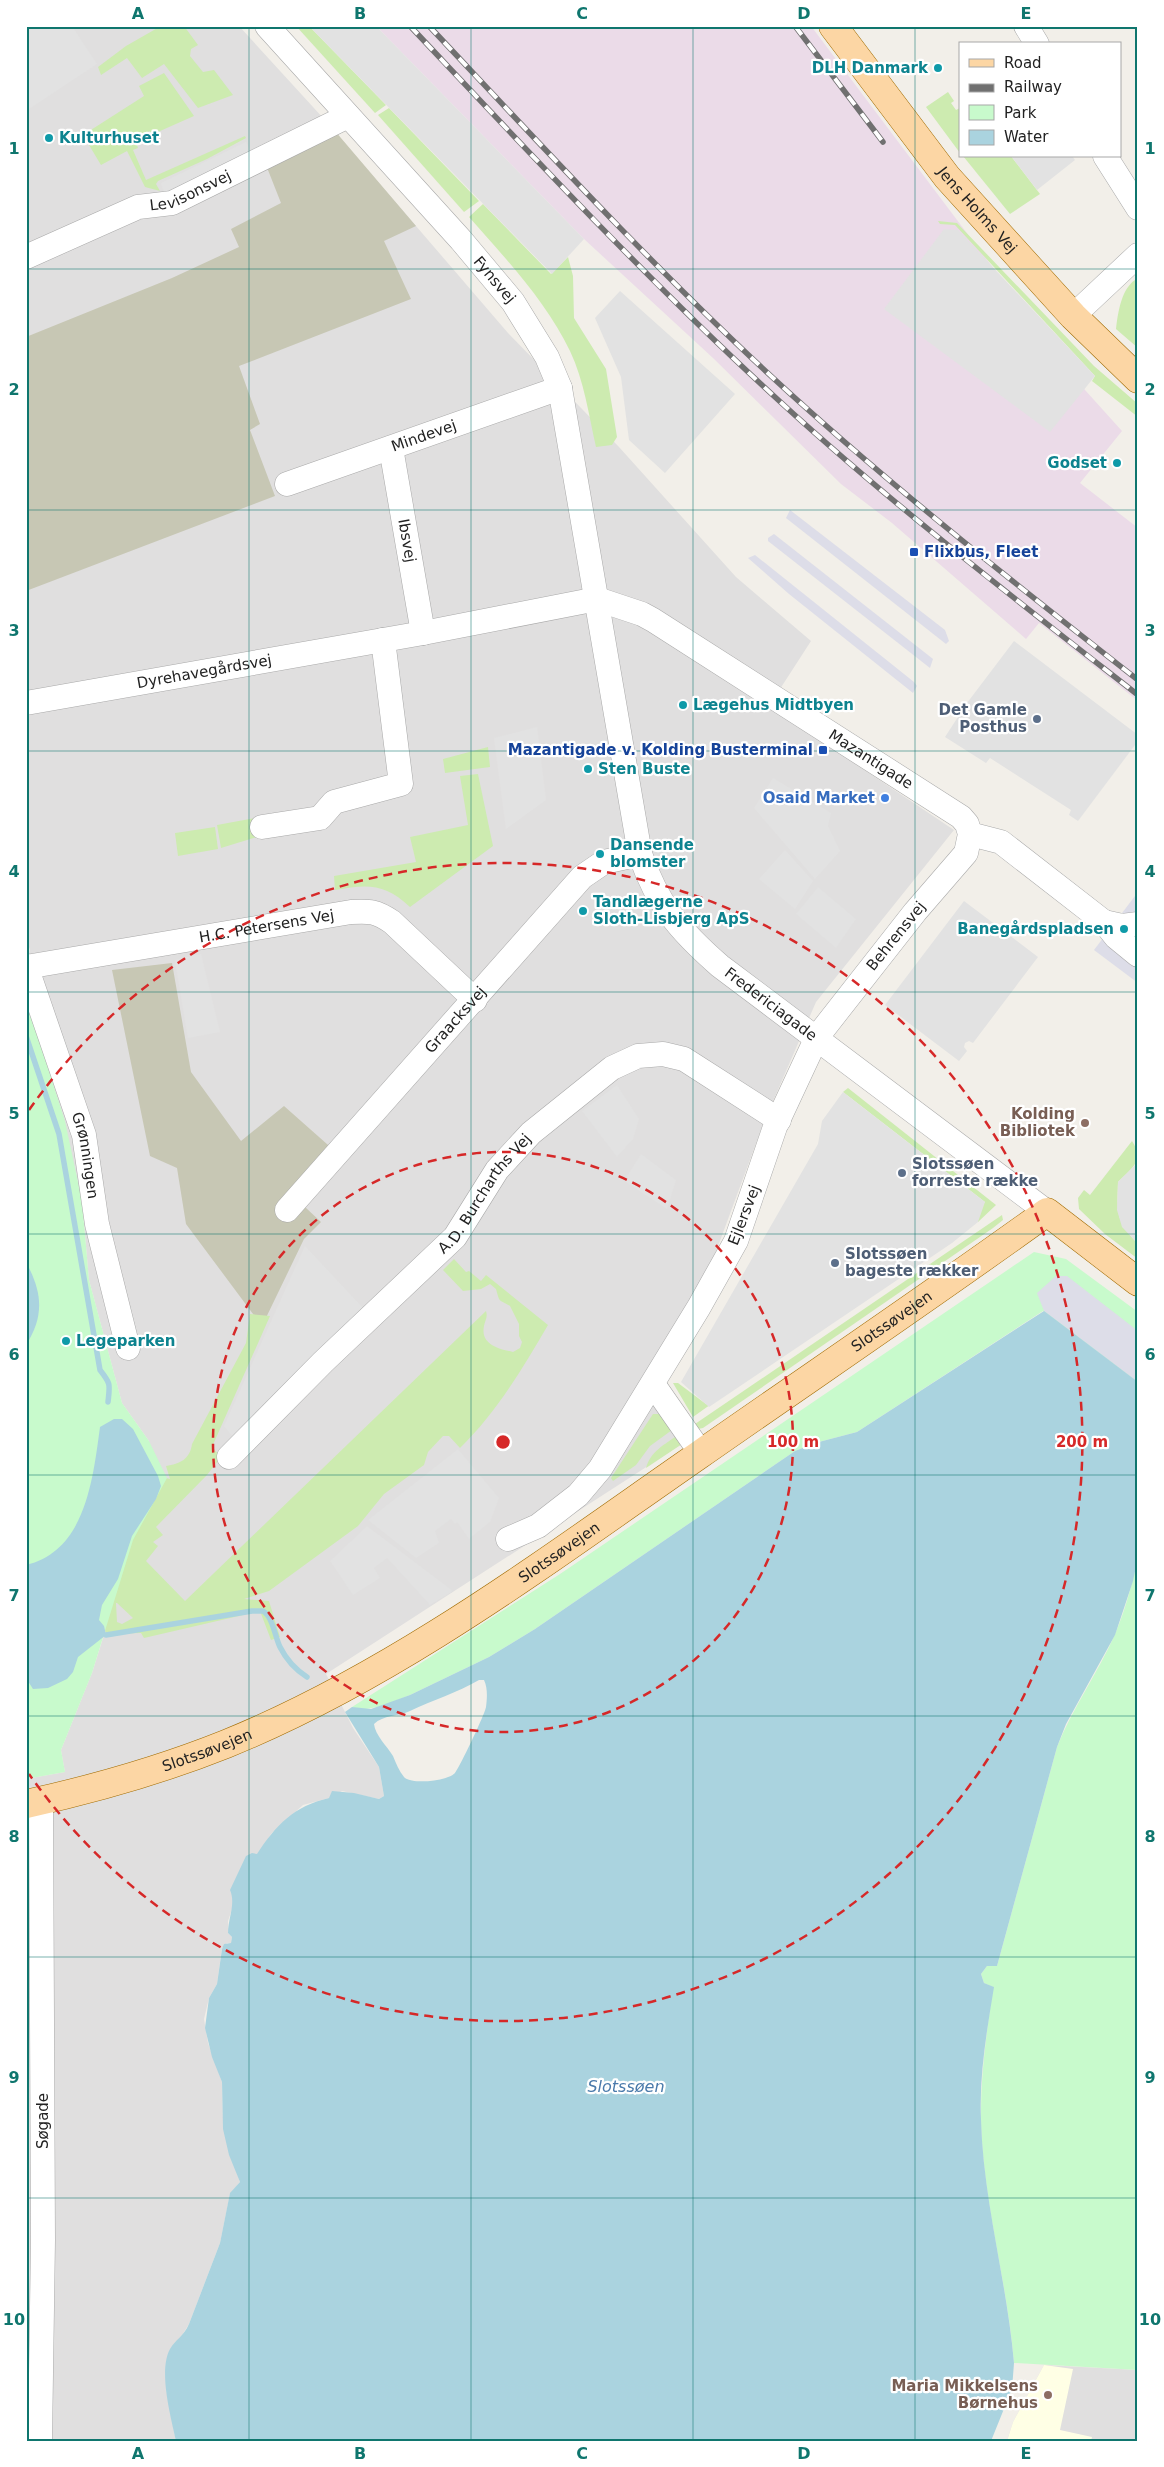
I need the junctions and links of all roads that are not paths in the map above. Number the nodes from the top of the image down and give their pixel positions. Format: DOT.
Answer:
graph roads {
  1 [pos="267,26"];
  2 [pos="833,26"];
  3 [pos="1026,26"];
  4 [pos="1036,42"];
  5 [pos="348,116"];
  6 [pos="1106,158"];
  7 [pos="1138,208"];
  8 [pos="1138,256"];
  9 [pos="26,257"];
  10 [pos="1073,316"];
  11 [pos="1138,379"];
  12 [pos="560,388"];
  13 [pos="391,448"];
  14 [pos="287,484"];
  15 [pos="597,599"];
  16 [pos="423,633"];
  17 [pos="383,640"];
  18 [pos="26,703"];
  19 [pos="262,827"];
  20 [pos="970,834"];
  21 [pos="640,854"];
  22 [pos="1104,922"];
  23 [pos="1138,924"];
  24 [pos="1138,954"];
  25 [pos="26,966"];
  26 [pos="476,1000"];
  27 [pos="817,1037"];
  28 [pos="779,1120"];
  29 [pos="287,1210"];
  30 [pos="1046,1212"];
  31 [pos="1138,1282"];
  32 [pos="128,1348"];
  33 [pos="653,1384"];
  34 [pos="701,1453"];
  35 [pos="229,1457"];
  36 [pos="508,1539"];
  37 [pos="34,1803"];
  38 [pos="40,2441"];
  1 -- 5 [label="street, Fynsvej"];
  2 -- 10 [label="main road, Jens Holms Vej"];
  3 -- 4 [label="street"];
  5 -- 9 [label="street, Levisonsvej"];
  5 -- 12 [label="street, Fynsvej"];
  6 -- 7 [label="street"];
  8 -- 10 [label="street"];
  10 -- 11 [label="main road, Jens Holms Vej"];
  12 -- 13 [label="street, Mindevej"];
  12 -- 15 [label="street, Fynsvej"];
  13 -- 14 [label="street, Mindevej"];
  13 -- 16 [label="street, Ibsvej"];
  15 -- 16 [label="street, Dyrehavegårdsvej"];
  15 -- 20 [label="street, Mazantigade"];
  15 -- 21 [label="street, Fredericiagade"];
  16 -- 17 [label="street, Dyrehavegårdsvej"];
  17 -- 18 [label="street, Dyrehavegårdsvej"];
  17 -- 19 [label="street"];
  20 -- 22 [label="street"];
  20 -- 27 [label="street, Behrensvej"];
  21 -- 26 [label="street, Graacksvej"];
  21 -- 27 [label="street, Fredericiagade"];
  22 -- 23 [label="street"];
  22 -- 24 [label="street"];
  25 -- 26 [label="street, H.C. Petersens Vej"];
  25 -- 32 [label="street, Grønningen"];
  26 -- 29 [label="street, Graacksvej"];
  27 -- 28 [label="street, Ejlersvej"];
  27 -- 30 [label="street, Fredericiagade"];
  28 -- 33 [label="street, Ejlersvej"];
  28 -- 35 [label="street, A.D. Burcharths Vej"];
  30 -- 31 [label="main road, Fredericiagade"];
  30 -- 34 [label="main road, Slotssøvejen"];
  33 -- 34 [label="street"];
  33 -- 36 [label="street, Ejlersvej"];
  34 -- 37 [label="main road, Slotssøvejen"];
  37 -- 38 [label="street, Søgade"];
}
